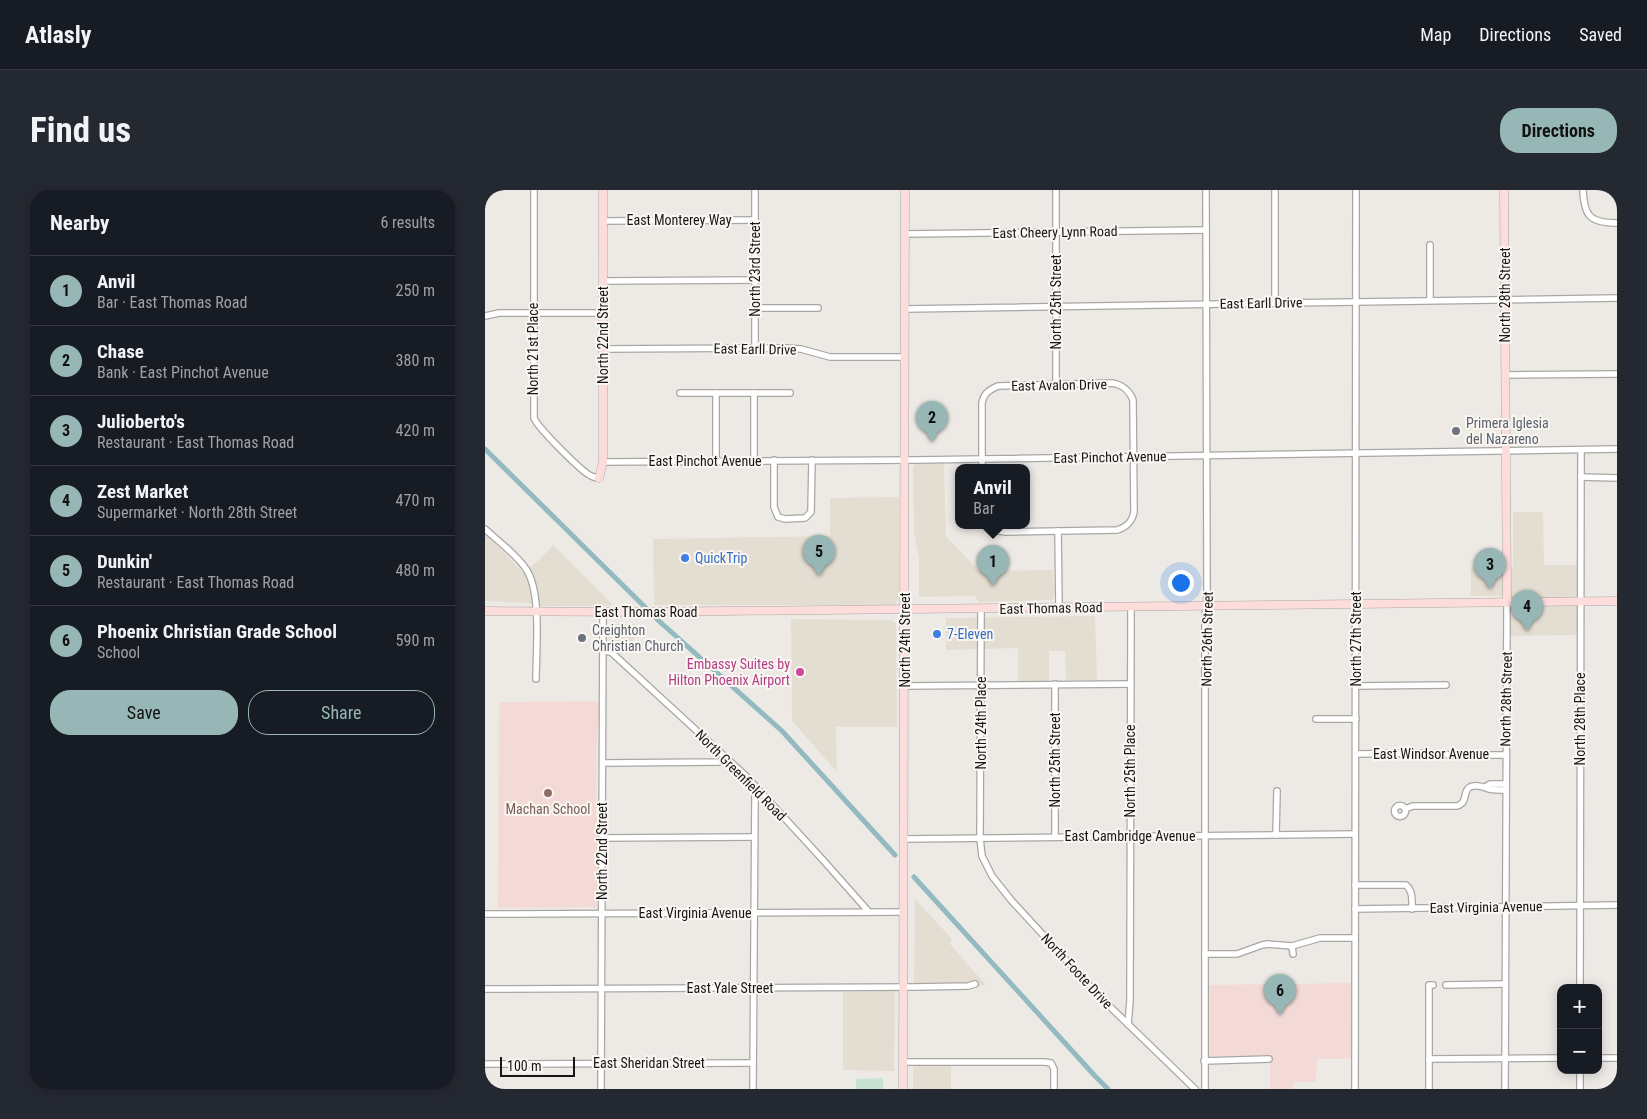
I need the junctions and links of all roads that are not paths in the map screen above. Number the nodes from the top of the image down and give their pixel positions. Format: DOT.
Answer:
graph roads {
  1 [pos="533,190"];
  2 [pos="603,190"];
  3 [pos="755,190"];
  4 [pos="905,190"];
  5 [pos="1056,190"];
  6 [pos="1206,190"];
  7 [pos="1275,190"];
  8 [pos="1356,190"];
  9 [pos="1504,190"];
  10 [pos="1583,190"];
  11 [pos="755,220"];
  12 [pos="603,221"];
  13 [pos="1617,223"];
  14 [pos="1206,230"];
  15 [pos="1055,232"];
  16 [pos="905,234"];
  17 [pos="1430,246"];
  18 [pos="755,280"];
  19 [pos="603,282"];
  20 [pos="1617,298"];
  21 [pos="1505,299"];
  22 [pos="1430,300"];
  23 [pos="1356,302"];
  24 [pos="1275,303"];
  25 [pos="1206,304"];
  26 [pos="1056,307"];
  27 [pos="755,308"];
  28 [pos="818,308"];
  29 [pos="905,310"];
  30 [pos="533,313"];
  31 [pos="604,313"];
  32 [pos="485,316"];
  33 [pos="755,348"];
  34 [pos="603,349"];
  35 [pos="905,357"];
  36 [pos="1617,374"];
  37 [pos="1506,375"];
  38 [pos="1056,385"];
  39 [pos="680,393"];
  40 [pos="716,393"];
  41 [pos="754,393"];
  42 [pos="790,393"];
  43 [pos="1617,449"];
  44 [pos="1581,450"];
  45 [pos="1506,451"];
  46 [pos="1355,453"];
  47 [pos="1207,456"];
  48 [pos="1133,457"];
  49 [pos="982,459"];
  50 [pos="754,460"];
  51 [pos="774,460"];
  52 [pos="812,460"];
  53 [pos="905,460"];
  54 [pos="716,461"];
  55 [pos="603,462"];
  56 [pos="982,464"];
  57 [pos="1581,477"];
  58 [pos="599,478"];
  59 [pos="1617,478"];
  60 [pos="485,529"];
  61 [pos="994,529"];
  62 [pos="1058,531"];
  63 [pos="1617,601"];
  64 [pos="1507,602"];
  65 [pos="1581,602"];
  66 [pos="1356,604"];
  67 [pos="1206,606"];
  68 [pos="1131,607"];
  69 [pos="1059,608"];
  70 [pos="981,609"];
  71 [pos="905,610"];
  72 [pos="485,611"];
  73 [pos="536,612"];
  74 [pos="603,612"];
  75 [pos="603,651"];
  76 [pos="536,679"];
  77 [pos="1055,684"];
  78 [pos="1130,684"];
  79 [pos="981,685"];
  80 [pos="1446,685"];
  81 [pos="905,686"];
  82 [pos="1356,686"];
  83 [pos="1316,719"];
  84 [pos="1356,719"];
  85 [pos="1356,754"];
  86 [pos="1506,755"];
  87 [pos="726,759"];
  88 [pos="603,763"];
  89 [pos="1505,787"];
  90 [pos="758,789"];
  91 [pos="1277,791"];
  92 [pos="1405,809"];
  93 [pos="1355,834"];
  94 [pos="1276,835"];
  95 [pos="1055,836"];
  96 [pos="1130,836"];
  97 [pos="1205,836"];
  98 [pos="602,838"];
  99 [pos="754,838"];
  100 [pos="980,838"];
  101 [pos="904,839"];
  102 [pos="1355,885"];
  103 [pos="1505,906"];
  104 [pos="1580,906"];
  105 [pos="1617,906"];
  106 [pos="1355,909"];
  107 [pos="1412,909"];
  108 [pos="869,912"];
  109 [pos="904,912"];
  110 [pos="602,913"];
  111 [pos="754,913"];
  112 [pos="485,914"];
  113 [pos="1355,938"];
  114 [pos="1292,946"];
  115 [pos="1205,954"];
  116 [pos="1293,954"];
  117 [pos="975,984"];
  118 [pos="1505,984"];
  119 [pos="1580,984"];
  120 [pos="1433,985"];
  121 [pos="1446,985"];
  122 [pos="904,987"];
  123 [pos="753,988"];
  124 [pos="485,989"];
  125 [pos="602,989"];
  126 [pos="1127,1024"];
  127 [pos="1505,1058"];
  128 [pos="1557,1058"];
  129 [pos="1602,1058"];
  130 [pos="1617,1058"];
  131 [pos="1269,1059"];
  132 [pos="1429,1059"];
  133 [pos="1205,1061"];
  134 [pos="903,1062"];
  135 [pos="753,1063"];
  136 [pos="485,1064"];
  137 [pos="601,1064"];
  138 [pos="1580,1074"];
  139 [pos="601,1089"];
  140 [pos="753,1089"];
  141 [pos="903,1089"];
  142 [pos="1055,1089"];
  143 [pos="1195,1089"];
  144 [pos="1205,1089"];
  145 [pos="1355,1089"];
  146 [pos="1429,1089"];
  147 [pos="1505,1089"];
  148 [pos="1580,1089"];
  1 -- 30 [label="street, North 21st Place"];
  2 -- 12 [label="main road, North 22nd Street"];
  3 -- 11 [label="street, North 23rd Street"];
  4 -- 16 [label="main road, North 24th Street"];
  5 -- 15 [label="street, North 25th Street"];
  6 -- 14 [label="street, North 26th Street"];
  7 -- 24 [label="street"];
  8 -- 23 [label="street, North 27th Street"];
  9 -- 21 [label="main road, North 28th Street"];
  10 -- 13 [label="street"];
  11 -- 12 [label="street, East Monterey Way"];
  11 -- 18 [label="street, North 23rd Street"];
  12 -- 19 [label="main road, North 22nd Street"];
  14 -- 15 [label="street, East Cheery Lynn Road"];
  14 -- 25 [label="street, North 26th Street"];
  15 -- 16 [label="street, East Cheery Lynn Road"];
  15 -- 26 [label="street, North 25th Street"];
  16 -- 29 [label="main road, North 24th Street"];
  17 -- 22 [label="street"];
  18 -- 19 [label="street"];
  18 -- 27 [label="street, North 23rd Street"];
  19 -- 31 [label="main road, North 22nd Street"];
  20 -- 21 [label="street, East Earll Drive"];
  21 -- 22 [label="street, East Earll Drive"];
  21 -- 37 [label="main road, North 28th Street"];
  22 -- 23 [label="street, East Earll Drive"];
  23 -- 24 [label="street, East Earll Drive"];
  23 -- 46 [label="street, North 27th Street"];
  24 -- 25 [label="street, East Earll Drive"];
  25 -- 26 [label="street, East Earll Drive"];
  25 -- 47 [label="street, North 26th Street"];
  26 -- 29 [label="street, East Earll Drive"];
  26 -- 38 [label="street, North 25th Street"];
  27 -- 28 [label="street"];
  27 -- 33 [label="street, North 23rd Street"];
  29 -- 35 [label="main road, North 24th Street"];
  30 -- 31 [label="street"];
  30 -- 32 [label="street"];
  30 -- 58 [label="street, North 21st Place"];
  31 -- 34 [label="main road, North 22nd Street"];
  33 -- 34 [label="street, East Earll Drive"];
  33 -- 35 [label="street, East Earll Drive"];
  34 -- 55 [label="main road, North 22nd Street"];
  35 -- 53 [label="main road, North 24th Street"];
  36 -- 37 [label="street"];
  37 -- 45 [label="main road, North 28th Street"];
  38 -- 48 [label="street, East Avalon Drive"];
  38 -- 49 [label="street, East Avalon Drive"];
  39 -- 40 [label="street"];
  40 -- 41 [label="street"];
  40 -- 54 [label="street"];
  41 -- 42 [label="street"];
  41 -- 50 [label="street"];
  43 -- 44 [label="street, East Pinchot Avenue"];
  44 -- 45 [label="street, East Pinchot Avenue"];
  44 -- 57 [label="street, North 28th Place"];
  45 -- 46 [label="street, East Pinchot Avenue"];
  45 -- 64 [label="main road, North 28th Street"];
  46 -- 47 [label="street, East Pinchot Avenue"];
  46 -- 66 [label="street, North 27th Street"];
  47 -- 48 [label="street, East Pinchot Avenue"];
  47 -- 67 [label="street, North 26th Street"];
  48 -- 49 [label="street, East Pinchot Avenue"];
  48 -- 62 [label="street"];
  49 -- 53 [label="street, East Pinchot Avenue"];
  49 -- 56 [label="street"];
  50 -- 51 [label="street, East Pinchot Avenue"];
  50 -- 54 [label="street, East Pinchot Avenue"];
  51 -- 52 [label="street, East Pinchot Avenue"];
  51 -- 52 [label="street"];
  52 -- 53 [label="street, East Pinchot Avenue"];
  53 -- 71 [label="main road, North 24th Street"];
  54 -- 55 [label="street, East Pinchot Avenue"];
  55 -- 58 [label="main road, North 22nd Street"];
  57 -- 59 [label="street"];
  57 -- 65 [label="street, North 28th Place"];
  60 -- 73 [label="street"];
  61 -- 62 [label="street"];
  62 -- 69 [label="street"];
  63 -- 65 [label="main road, East Thomas Road"];
  64 -- 65 [label="main road, East Thomas Road"];
  64 -- 66 [label="main road, East Thomas Road"];
  64 -- 86 [label="street, North 28th Street"];
  65 -- 104 [label="street, North 28th Place"];
  66 -- 67 [label="main road, East Thomas Road"];
  66 -- 82 [label="street, North 27th Street"];
  67 -- 68 [label="main road, East Thomas Road"];
  67 -- 97 [label="street, North 26th Street"];
  68 -- 69 [label="main road, East Thomas Road"];
  68 -- 78 [label="street, North 25th Place"];
  69 -- 70 [label="main road, East Thomas Road"];
  70 -- 71 [label="main road, East Thomas Road"];
  70 -- 79 [label="street, North 24th Place"];
  71 -- 74 [label="main road, East Thomas Road"];
  71 -- 81 [label="main road, North 24th Street"];
  72 -- 73 [label="main road, East Thomas Road"];
  73 -- 74 [label="main road, East Thomas Road"];
  73 -- 76 [label="street"];
  74 -- 75 [label="street, North 22nd Street"];
  75 -- 87 [label="street, North Greenfield Road"];
  75 -- 88 [label="street, North 22nd Street"];
  77 -- 78 [label="street"];
  77 -- 79 [label="street"];
  77 -- 95 [label="street, North 25th Street"];
  78 -- 96 [label="street, North 25th Place"];
  79 -- 81 [label="street"];
  79 -- 100 [label="street, North 24th Place"];
  80 -- 82 [label="street"];
  81 -- 101 [label="main road, North 24th Street"];
  82 -- 84 [label="street, North 27th Street"];
  83 -- 84 [label="street"];
  84 -- 85 [label="street, North 27th Street"];
  85 -- 86 [label="street, East Windsor Avenue"];
  85 -- 93 [label="street, North 27th Street"];
  86 -- 89 [label="street, North 28th Street"];
  87 -- 88 [label="street"];
  87 -- 90 [label="street, North Greenfield Road"];
  88 -- 98 [label="street, North 22nd Street"];
  89 -- 92 [label="street"];
  89 -- 103 [label="street, North 28th Street"];
  90 -- 99 [label="street"];
  90 -- 108 [label="street, North Greenfield Road"];
  91 -- 94 [label="street"];
  93 -- 94 [label="street, East Cambridge Avenue"];
  93 -- 102 [label="street, North 27th Street"];
  94 -- 97 [label="street, East Cambridge Avenue"];
  95 -- 96 [label="street, East Cambridge Avenue"];
  95 -- 100 [label="street, East Cambridge Avenue"];
  96 -- 97 [label="street, East Cambridge Avenue"];
  96 -- 126 [label="street, North 25th Place"];
  97 -- 115 [label="street, North 26th Street"];
  98 -- 99 [label="street"];
  98 -- 110 [label="street, North 22nd Street"];
  99 -- 111 [label="street"];
  100 -- 101 [label="street, East Cambridge Avenue"];
  100 -- 126 [label="street, North Foote Drive"];
  101 -- 109 [label="main road, North 24th Street"];
  102 -- 106 [label="street, North 27th Street"];
  102 -- 107 [label="street"];
  103 -- 104 [label="street, East Virginia Avenue"];
  103 -- 107 [label="street, East Virginia Avenue"];
  103 -- 118 [label="street, North 28th Street"];
  104 -- 105 [label="street, East Virginia Avenue"];
  104 -- 119 [label="street, North 28th Place"];
  106 -- 107 [label="street, East Virginia Avenue"];
  106 -- 113 [label="street, North 27th Street"];
  108 -- 109 [label="street, East Virginia Avenue"];
  108 -- 111 [label="street, East Virginia Avenue"];
  109 -- 122 [label="main road, North 24th Street"];
  110 -- 111 [label="street, East Virginia Avenue"];
  110 -- 112 [label="street, East Virginia Avenue"];
  110 -- 125 [label="street, North 22nd Street"];
  111 -- 123 [label="street"];
  113 -- 114 [label="street"];
  113 -- 145 [label="street, North 27th Street"];
  114 -- 115 [label="street"];
  114 -- 116 [label="street"];
  115 -- 133 [label="street, North 26th Street"];
  117 -- 122 [label="street, East Yale Street"];
  118 -- 121 [label="street"];
  118 -- 127 [label="street, North 28th Street"];
  120 -- 132 [label="street"];
  122 -- 123 [label="street, East Yale Street"];
  122 -- 134 [label="main road, North 24th Street"];
  123 -- 125 [label="street, East Yale Street"];
  123 -- 135 [label="street"];
  124 -- 125 [label="street, East Yale Street"];
  125 -- 137 [label="street, North 22nd Street"];
  126 -- 143 [label="street, North Foote Drive"];
  127 -- 128 [label="street"];
  127 -- 132 [label="street"];
  127 -- 147 [label="street, North 28th Street"];
  129 -- 130 [label="street"];
  131 -- 133 [label="street"];
  132 -- 146 [label="street"];
  133 -- 144 [label="street, North 26th Street"];
  134 -- 141 [label="main road, North 24th Street"];
  134 -- 142 [label="street"];
  135 -- 137 [label="street, East Sheridan Street"];
  135 -- 140 [label="street"];
  136 -- 137 [label="street, East Sheridan Street"];
  137 -- 139 [label="street, North 22nd Street"];
  138 -- 148 [label="street"];
}
